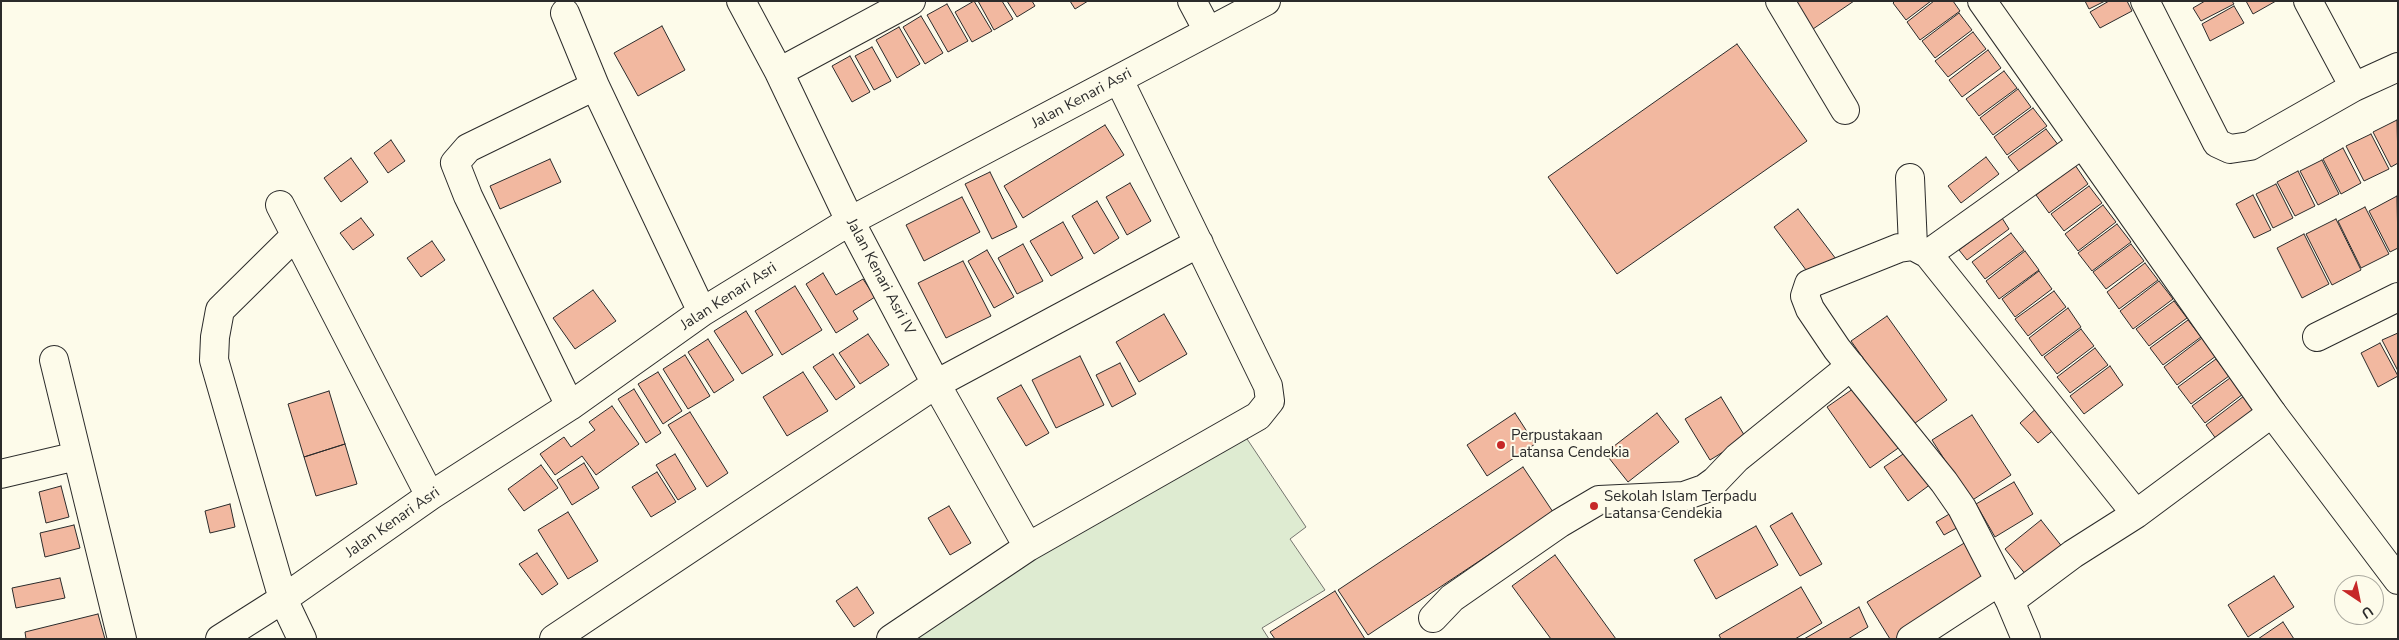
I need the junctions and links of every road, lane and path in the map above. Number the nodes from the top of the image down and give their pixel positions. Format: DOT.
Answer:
graph roads {
  1 [pos="741,1"];
  2 [pos="911,1"];
  3 [pos="1192,1"];
  4 [pos="1266,1"];
  5 [pos="1780,1"];
  6 [pos="1982,1"];
  7 [pos="2145,1"];
  8 [pos="2308,1"];
  9 [pos="565,13"];
  10 [pos="1208,31"];
  11 [pos="2398,66"];
  12 [pos="779,72"];
  13 [pos="1119,80"];
  14 [pos="595,86"];
  15 [pos="2354,87"];
  16 [pos="1844,110"];
  17 [pos="2082,144"];
  18 [pos="1910,178"];
  19 [pos="280,205"];
  20 [pos="850,221"];
  21 [pos="295,236"];
  22 [pos="1198,243"];
  23 [pos="1921,250"];
  24 [pos="2398,298"];
  25 [pos="702,312"];
  26 [pos="2317,337"];
  27 [pos="54,360"];
  28 [pos="1850,366"];
  29 [pos="936,384"];
  30 [pos="570,406"];
  31 [pos="2272,413"];
  32 [pos="77,456"];
  33 [pos="1,474"];
  34 [pos="430,496"];
  35 [pos="2136,514"];
  36 [pos="1028,547"];
  37 [pos="2398,580"];
  38 [pos="2005,591"];
  39 [pos="283,599"];
  40 [pos="1432,618"];
  41 [pos="122,639"];
  42 [pos="220,639"];
  43 [pos="302,639"];
  44 [pos="554,639"];
  45 [pos="891,639"];
  46 [pos="1911,639"];
  47 [pos="2026,639"];
  1 -- 12 [label="street, Jalan Kenari Asri IV"];
  2 -- 12 [label="street"];
  3 -- 10 [label="street"];
  4 -- 10 [label="street, Jalan Kenari Asri"];
  5 -- 16 [label="street"];
  6 -- 17 [label="street"];
  7 -- 15 [label="street"];
  8 -- 15 [label="street"];
  9 -- 14 [label="street"];
  10 -- 13 [label="street, Jalan Kenari Asri"];
  11 -- 15 [label="street"];
  12 -- 20 [label="street, Jalan Kenari Asri IV"];
  13 -- 20 [label="street, Jalan Kenari Asri"];
  13 -- 22 [label="street"];
  14 -- 25 [label="street"];
  14 -- 30 [label="street"];
  17 -- 23 [label="street"];
  17 -- 31 [label="street"];
  18 -- 23 [label="street"];
  19 -- 21 [label="street"];
  20 -- 25 [label="street, Jalan Kenari Asri"];
  20 -- 29 [label="street, Jalan Kenari Asri IV"];
  21 -- 34 [label="street"];
  21 -- 39 [label="street"];
  22 -- 29 [label="street"];
  22 -- 36 [label="street"];
  23 -- 28 [label="street"];
  23 -- 35 [label="street"];
  24 -- 26 [label="street"];
  25 -- 30 [label="street, Jalan Kenari Asri"];
  27 -- 32 [label="street"];
  28 -- 38 [label="street"];
  28 -- 40 [label="street"];
  29 -- 36 [label="street, Jalan Kenari Asri IV"];
  29 -- 44 [label="street"];
  30 -- 34 [label="street, Jalan Kenari Asri"];
  31 -- 35 [label="street"];
  31 -- 37 [label="street"];
  32 -- 33 [label="street"];
  32 -- 41 [label="street"];
  34 -- 39 [label="street, Jalan Kenari Asri"];
  35 -- 38 [label="street"];
  36 -- 45 [label="street"];
  38 -- 46 [label="street"];
  38 -- 47 [label="street"];
  39 -- 42 [label="street, Jalan Kenari Asri"];
  39 -- 43 [label="street"];
}
